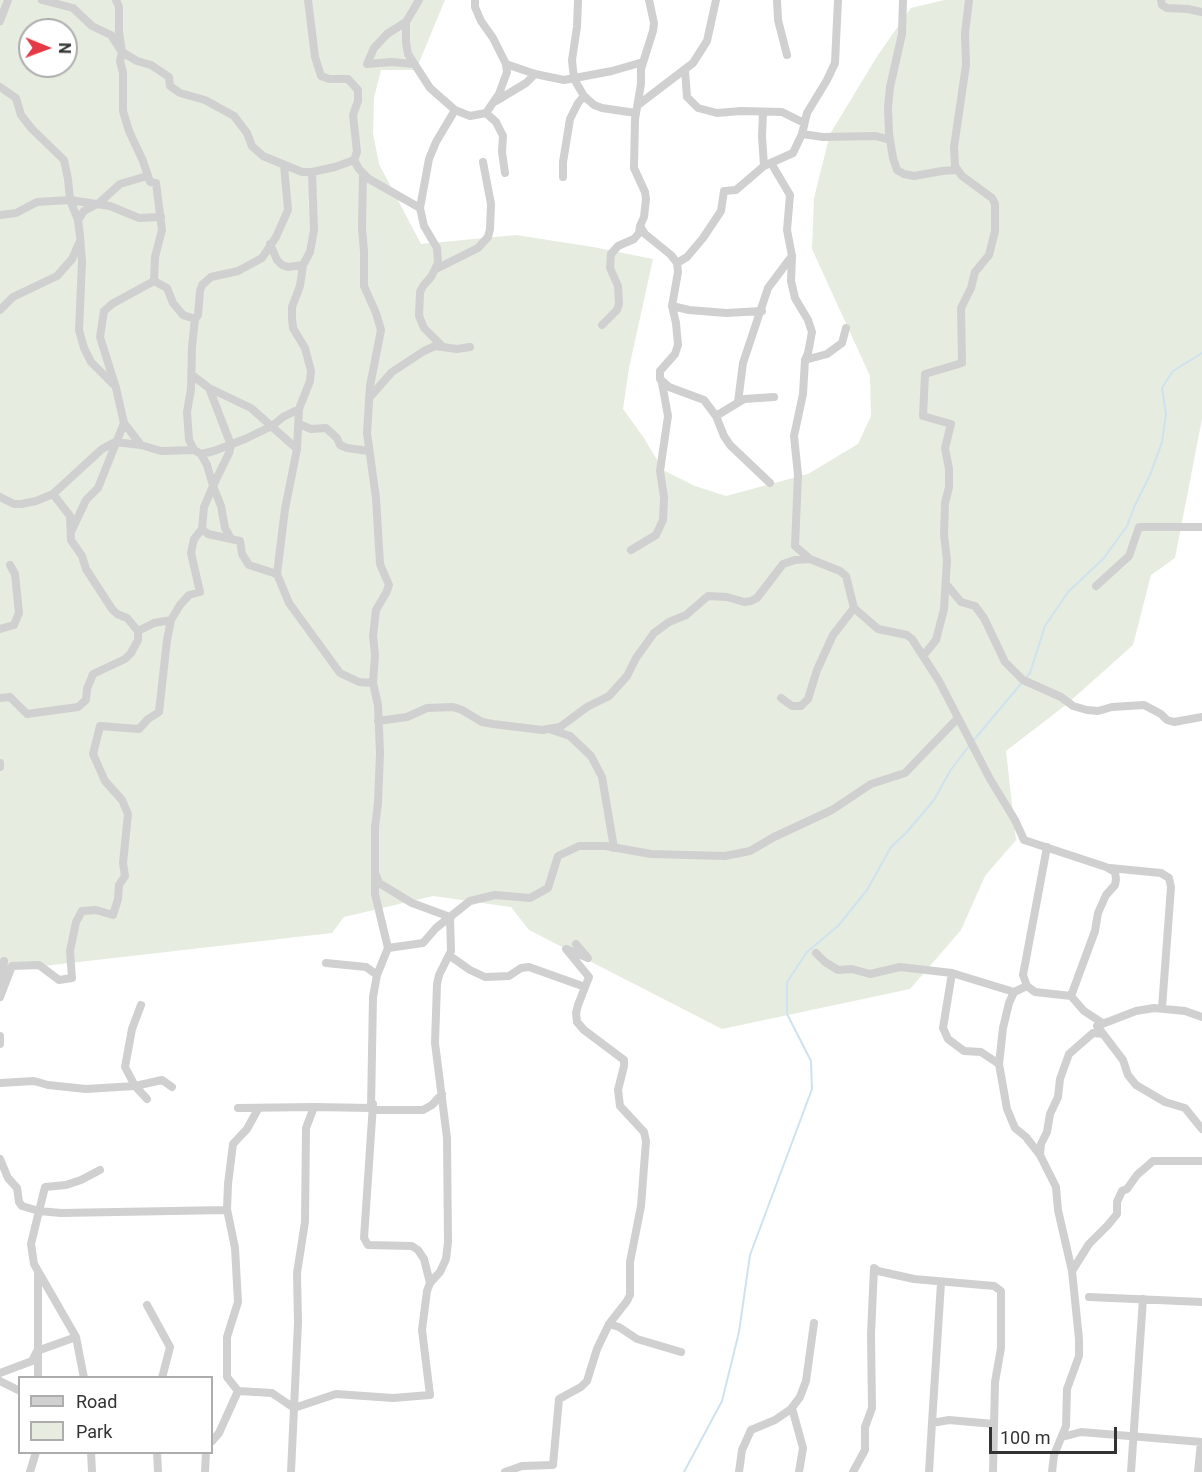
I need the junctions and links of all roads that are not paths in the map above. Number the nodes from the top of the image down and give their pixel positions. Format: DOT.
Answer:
graph roads {
  1 [pos="8,0"];
  2 [pos="42,0"];
  3 [pos="116,0"];
  4 [pos="308,0"];
  5 [pos="419,0"];
  6 [pos="475,0"];
  7 [pos="578,0"];
  8 [pos="649,0"];
  9 [pos="716,0"];
  10 [pos="777,0"];
  11 [pos="838,0"];
  12 [pos="903,0"];
  13 [pos="969,0"];
  14 [pos="1161,0"];
  15 [pos="1202,12"];
  16 [pos="0,21"];
  17 [pos="406,22"];
  18 [pos="122,52"];
  19 [pos="787,55"];
  20 [pos="643,62"];
  21 [pos="413,64"];
  22 [pos="506,64"];
  23 [pos="685,70"];
  24 [pos="535,74"];
  25 [pos="574,79"];
  26 [pos="0,87"];
  27 [pos="584,96"];
  28 [pos="495,101"];
  29 [pos="637,109"];
  30 [pos="455,110"];
  31 [pos="763,112"];
  32 [pos="486,113"];
  33 [pos="804,123"];
  34 [pos="802,134"];
  35 [pos="890,140"];
  36 [pos="354,160"];
  37 [pos="483,162"];
  38 [pos="284,165"];
  39 [pos="764,166"];
  40 [pos="774,168"];
  41 [pos="956,170"];
  42 [pos="312,172"];
  43 [pos="505,173"];
  44 [pos="363,174"];
  45 [pos="147,176"];
  46 [pos="563,177"];
  47 [pos="70,200"];
  48 [pos="97,205"];
  49 [pos="420,207"];
  50 [pos="0,215"];
  51 [pos="161,217"];
  52 [pos="78,220"];
  53 [pos="640,226"];
  54 [pos="80,236"];
  55 [pos="270,244"];
  56 [pos="792,256"];
  57 [pos="677,263"];
  58 [pos="303,265"];
  59 [pos="436,269"];
  60 [pos="154,280"];
  61 [pos="672,306"];
  62 [pos="0,310"];
  63 [pos="762,311"];
  64 [pos="195,319"];
  65 [pos="602,325"];
  66 [pos="846,328"];
  67 [pos="441,345"];
  68 [pos="470,347"];
  69 [pos="805,360"];
  70 [pos="192,375"];
  71 [pos="662,382"];
  72 [pos="116,388"];
  73 [pos="209,388"];
  74 [pos="774,397"];
  75 [pos="369,399"];
  76 [pos="738,402"];
  77 [pos="298,409"];
  78 [pos="716,416"];
  79 [pos="124,423"];
  80 [pos="299,424"];
  81 [pos="272,426"];
  82 [pos="115,442"];
  83 [pos="141,445"];
  84 [pos="231,445"];
  85 [pos="297,449"];
  86 [pos="369,451"];
  87 [pos="198,452"];
  88 [pos="770,483"];
  89 [pos="213,486"];
  90 [pos="53,494"];
  91 [pos="0,497"];
  92 [pos="1202,527"];
  93 [pos="202,529"];
  94 [pos="72,532"];
  95 [pos="230,537"];
  96 [pos="631,550"];
  97 [pos="810,559"];
  98 [pos="9,566"];
  99 [pos="277,574"];
  100 [pos="947,585"];
  101 [pos="1096,586"];
  102 [pos="854,608"];
  103 [pos="171,620"];
  104 [pos="0,629"];
  105 [pos="138,631"];
  106 [pos="923,656"];
  107 [pos="374,683"];
  108 [pos="0,698"];
  109 [pos="781,698"];
  110 [pos="1202,717"];
  111 [pos="958,718"];
  112 [pos="378,721"];
  113 [pos="549,729"];
  114 [pos="1047,846"];
  115 [pos="614,848"];
  116 [pos="1106,867"];
  117 [pos="376,875"];
  118 [pos="450,917"];
  119 [pos="576,944"];
  120 [pos="388,948"];
  121 [pos="816,952"];
  122 [pos="450,956"];
  123 [pos="4,961"];
  124 [pos="326,963"];
  125 [pos="952,973"];
  126 [pos="377,975"];
  127 [pos="1027,986"];
  128 [pos="585,987"];
  129 [pos="0,992"];
  130 [pos="1014,992"];
  131 [pos="1071,996"];
  132 [pos="0,997"];
  133 [pos="373,997"];
  134 [pos="141,1005"];
  135 [pos="1162,1008"];
  136 [pos="1202,1017"];
  137 [pos="1101,1023"];
  138 [pos="1103,1034"];
  139 [pos="0,1035"];
  140 [pos="0,1044"];
  141 [pos="999,1065"];
  142 [pos="0,1083"];
  143 [pos="135,1086"];
  144 [pos="172,1087"];
  145 [pos="442,1094"];
  146 [pos="147,1099"];
  147 [pos="314,1107"];
  148 [pos="238,1108"];
  149 [pos="258,1109"];
  150 [pos="373,1110"];
  151 [pos="1202,1129"];
  152 [pos="1040,1155"];
  153 [pos="0,1159"];
  154 [pos="1202,1161"];
  155 [pos="100,1170"];
  156 [pos="227,1210"];
  157 [pos="39,1211"];
  158 [pos="1072,1271"];
  159 [pos="38,1273"];
  160 [pos="430,1283"];
  161 [pos="941,1283"];
  162 [pos="1089,1297"];
  163 [pos="1143,1299"];
  164 [pos="1202,1302"];
  165 [pos="147,1305"];
  166 [pos="814,1323"];
  167 [pos="609,1324"];
  168 [pos="76,1337"];
  169 [pos="38,1351"];
  170 [pos="681,1352"];
  171 [pos="0,1373"];
  172 [pos="38,1376"];
  173 [pos="84,1376"];
  174 [pos="162,1376"];
  175 [pos="0,1381"];
  176 [pos="18,1390"];
  177 [pos="238,1391"];
  178 [pos="294,1408"];
  179 [pos="792,1408"];
  180 [pos="932,1423"];
  181 [pos="994,1424"];
  182 [pos="1062,1437"];
  183 [pos="1135,1438"];
  184 [pos="213,1440"];
  185 [pos="1202,1442"];
  186 [pos="35,1454"];
  187 [pos="92,1454"];
  188 [pos="157,1454"];
  189 [pos="206,1454"];
  190 [pos="553,1468"];
  191 [pos="30,1472"];
  192 [pos="92,1472"];
  193 [pos="158,1472"];
  194 [pos="205,1472"];
  195 [pos="291,1472"];
  196 [pos="505,1472"];
  197 [pos="740,1472"];
  198 [pos="799,1472"];
  199 [pos="853,1472"];
  200 [pos="928,1472"];
  201 [pos="993,1472"];
  202 [pos="1052,1472"];
  203 [pos="1131,1472"];
  204 [pos="1198,1472"];
  1 -- 16 [label="street"];
  2 -- 18 [label="street"];
  3 -- 18 [label="street"];
  4 -- 36 [label="street"];
  5 -- 17 [label="street"];
  6 -- 22 [label="street"];
  7 -- 25 [label="street"];
  8 -- 20 [label="street"];
  9 -- 23 [label="street"];
  10 -- 19 [label="street"];
  11 -- 33 [label="street"];
  12 -- 35 [label="street"];
  13 -- 41 [label="street"];
  14 -- 15 [label="street"];
  17 -- 21 [label="street"];
  17 -- 21 [label="street"];
  18 -- 38 [label="street"];
  18 -- 45 [label="street"];
  20 -- 25 [label="street"];
  20 -- 29 [label="street"];
  21 -- 30 [label="street"];
  22 -- 24 [label="street"];
  22 -- 28 [label="street"];
  23 -- 29 [label="street"];
  23 -- 31 [label="street"];
  24 -- 25 [label="street"];
  24 -- 28 [label="street"];
  25 -- 27 [label="street"];
  26 -- 47 [label="street"];
  27 -- 29 [label="street"];
  27 -- 46 [label="street"];
  28 -- 32 [label="street"];
  29 -- 53 [label="street"];
  30 -- 32 [label="street"];
  30 -- 49 [label="street"];
  31 -- 33 [label="street"];
  31 -- 39 [label="street"];
  32 -- 43 [label="street"];
  33 -- 34 [label="street"];
  34 -- 35 [label="street"];
  34 -- 39 [label="street"];
  35 -- 41 [label="street"];
  36 -- 42 [label="street"];
  36 -- 44 [label="street"];
  37 -- 59 [label="street"];
  38 -- 42 [label="street"];
  38 -- 55 [label="street"];
  39 -- 57 [label="street"];
  40 -- 56 [label="street"];
  41 -- 100 [label="street"];
  42 -- 58 [label="street"];
  44 -- 49 [label="street"];
  44 -- 75 [label="street"];
  45 -- 48 [label="street"];
  45 -- 51 [label="street"];
  47 -- 48 [label="street"];
  47 -- 50 [label="street"];
  47 -- 52 [label="street"];
  48 -- 51 [label="street"];
  48 -- 52 [label="street"];
  49 -- 59 [label="street"];
  51 -- 60 [label="street"];
  52 -- 54 [label="street"];
  53 -- 57 [label="street"];
  53 -- 65 [label="street"];
  54 -- 62 [label="street"];
  54 -- 72 [label="street"];
  55 -- 58 [label="street"];
  55 -- 64 [label="street"];
  56 -- 63 [label="street"];
  56 -- 69 [label="street"];
  57 -- 61 [label="street"];
  58 -- 77 [label="street"];
  59 -- 67 [label="street"];
  60 -- 64 [label="street"];
  60 -- 72 [label="street"];
  61 -- 63 [label="street"];
  61 -- 71 [label="street"];
  63 -- 76 [label="street"];
  64 -- 70 [label="street"];
  66 -- 69 [label="street"];
  67 -- 68 [label="street"];
  67 -- 75 [label="street"];
  69 -- 97 [label="street"];
  70 -- 73 [label="street"];
  70 -- 87 [label="street"];
  71 -- 78 [label="street"];
  71 -- 96 [label="street"];
  72 -- 79 [label="street"];
  73 -- 81 [label="street"];
  73 -- 84 [label="street"];
  74 -- 76 [label="street"];
  75 -- 86 [label="street"];
  76 -- 78 [label="street"];
  77 -- 80 [label="street"];
  77 -- 81 [label="street"];
  78 -- 88 [label="street"];
  79 -- 82 [label="street"];
  79 -- 83 [label="street"];
  80 -- 85 [label="street"];
  80 -- 86 [label="street"];
  81 -- 84 [label="street"];
  81 -- 85 [label="street"];
  82 -- 83 [label="street"];
  82 -- 90 [label="street"];
  82 -- 94 [label="street"];
  83 -- 87 [label="street"];
  84 -- 87 [label="street"];
  84 -- 89 [label="street"];
  85 -- 99 [label="street"];
  86 -- 107 [label="street"];
  87 -- 89 [label="street"];
  89 -- 93 [label="street"];
  89 -- 95 [label="street"];
  90 -- 91 [label="street"];
  90 -- 94 [label="street"];
  92 -- 101 [label="street"];
  93 -- 95 [label="street"];
  93 -- 103 [label="street"];
  94 -- 105 [label="street"];
  95 -- 99 [label="street"];
  97 -- 102 [label="street"];
  97 -- 113 [label="street"];
  98 -- 104 [label="street"];
  99 -- 107 [label="street"];
  100 -- 106 [label="street"];
  100 -- 110 [label="street"];
  102 -- 106 [label="street"];
  102 -- 109 [label="street"];
  103 -- 105 [label="street"];
  103 -- 132 [label="street"];
  105 -- 108 [label="street"];
  106 -- 111 [label="street"];
  107 -- 112 [label="street"];
  111 -- 114 [label="street"];
  111 -- 115 [label="street"];
  112 -- 113 [label="street"];
  112 -- 117 [label="street"];
  113 -- 115 [label="street"];
  114 -- 116 [label="street"];
  114 -- 127 [label="street"];
  115 -- 118 [label="street"];
  116 -- 131 [label="street"];
  116 -- 135 [label="street"];
  117 -- 118 [label="street"];
  117 -- 120 [label="street"];
  118 -- 120 [label="street"];
  118 -- 122 [label="street"];
  119 -- 128 [label="street"];
  120 -- 126 [label="street"];
  121 -- 125 [label="street"];
  122 -- 128 [label="street"];
  122 -- 145 [label="street"];
  123 -- 129 [label="street"];
  124 -- 126 [label="street"];
  125 -- 130 [label="street"];
  125 -- 141 [label="street"];
  126 -- 133 [label="street"];
  127 -- 130 [label="street"];
  127 -- 131 [label="street"];
  128 -- 167 [label="street"];
  130 -- 141 [label="street"];
  131 -- 137 [label="street"];
  133 -- 147 [label="street"];
  133 -- 150 [label="street"];
  134 -- 143 [label="street"];
  135 -- 136 [label="street"];
  135 -- 137 [label="street"];
  137 -- 138 [label="street"];
  138 -- 151 [label="street"];
  138 -- 152 [label="street"];
  139 -- 140 [label="street"];
  141 -- 152 [label="street"];
  142 -- 143 [label="street"];
  143 -- 144 [label="street"];
  143 -- 146 [label="street"];
  145 -- 150 [label="street"];
  145 -- 160 [label="street"];
  147 -- 149 [label="street"];
  147 -- 178 [label="street"];
  148 -- 149 [label="street"];
  149 -- 156 [label="street"];
  150 -- 160 [label="street"];
  152 -- 158 [label="street"];
  153 -- 157 [label="street"];
  154 -- 158 [label="street"];
  155 -- 157 [label="street"];
  156 -- 157 [label="street"];
  156 -- 177 [label="street"];
  157 -- 159 [label="street"];
  158 -- 182 [label="street"];
  159 -- 168 [label="street"];
  159 -- 169 [label="street"];
  160 -- 178 [label="street"];
  161 -- 180 [label="street"];
  161 -- 181 [label="street"];
  161 -- 199 [label="street"];
  162 -- 163 [label="street"];
  163 -- 164 [label="street"];
  163 -- 183 [label="street"];
  165 -- 174 [label="street"];
  166 -- 179 [label="street"];
  167 -- 170 [label="street"];
  167 -- 190 [label="street"];
  168 -- 169 [label="street"];
  168 -- 173 [label="street"];
  169 -- 171 [label="street"];
  169 -- 172 [label="street"];
  175 -- 176 [label="street"];
  177 -- 178 [label="street"];
  177 -- 184 [label="street"];
  178 -- 195 [label="street"];
  179 -- 197 [label="street"];
  179 -- 198 [label="street"];
  180 -- 181 [label="street"];
  180 -- 200 [label="street"];
  181 -- 201 [label="street"];
  182 -- 183 [label="street"];
  182 -- 202 [label="street"];
  183 -- 185 [label="street"];
  183 -- 203 [label="street"];
  185 -- 204 [label="street"];
  186 -- 191 [label="street"];
  187 -- 192 [label="street"];
  188 -- 193 [label="street"];
  189 -- 194 [label="street"];
  190 -- 196 [label="street"];
}
